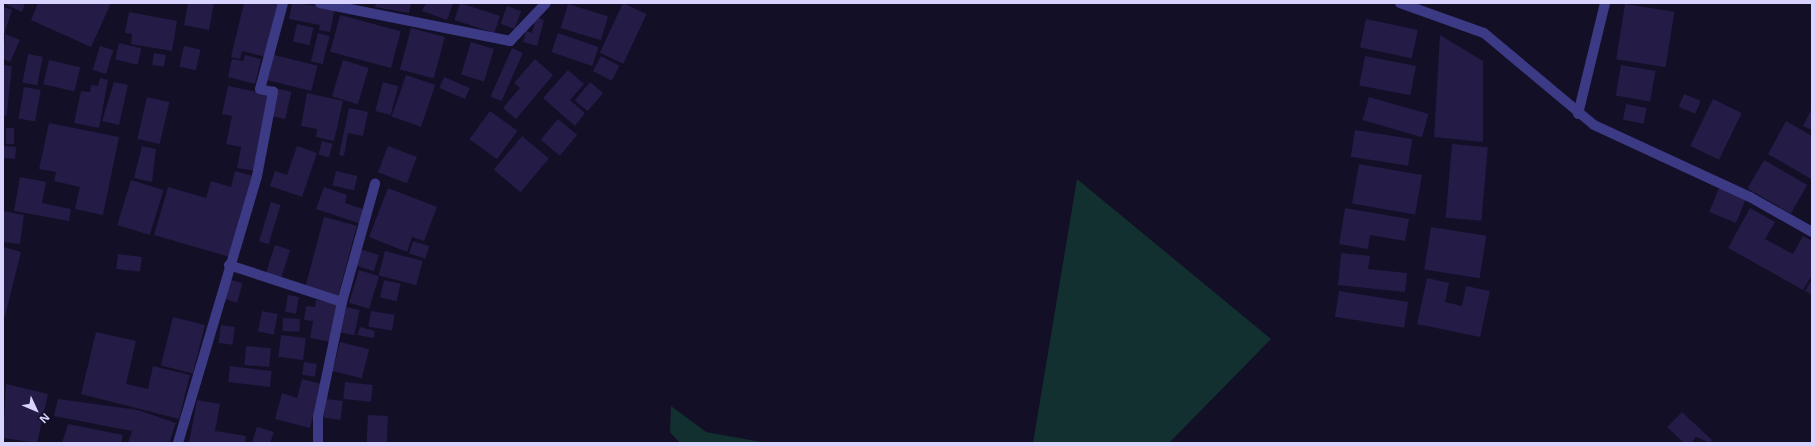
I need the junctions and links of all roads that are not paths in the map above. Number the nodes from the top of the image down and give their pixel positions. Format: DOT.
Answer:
graph roads {
  1 [pos="283,3"];
  2 [pos="320,3"];
  3 [pos="546,3"];
  4 [pos="1400,3"];
  5 [pos="1605,3"];
  6 [pos="1578,114"];
  7 [pos="376,184"];
  8 [pos="1812,232"];
  9 [pos="229,265"];
  10 [pos="342,302"];
  11 [pos="178,443"];
  12 [pos="318,443"];
  1 -- 9 [label="street"];
  2 -- 3 [label="street"];
  4 -- 6 [label="street"];
  5 -- 6 [label="street"];
  6 -- 8 [label="street"];
  7 -- 10 [label="street"];
  9 -- 10 [label="street"];
  9 -- 11 [label="street"];
  10 -- 12 [label="street"];
}
